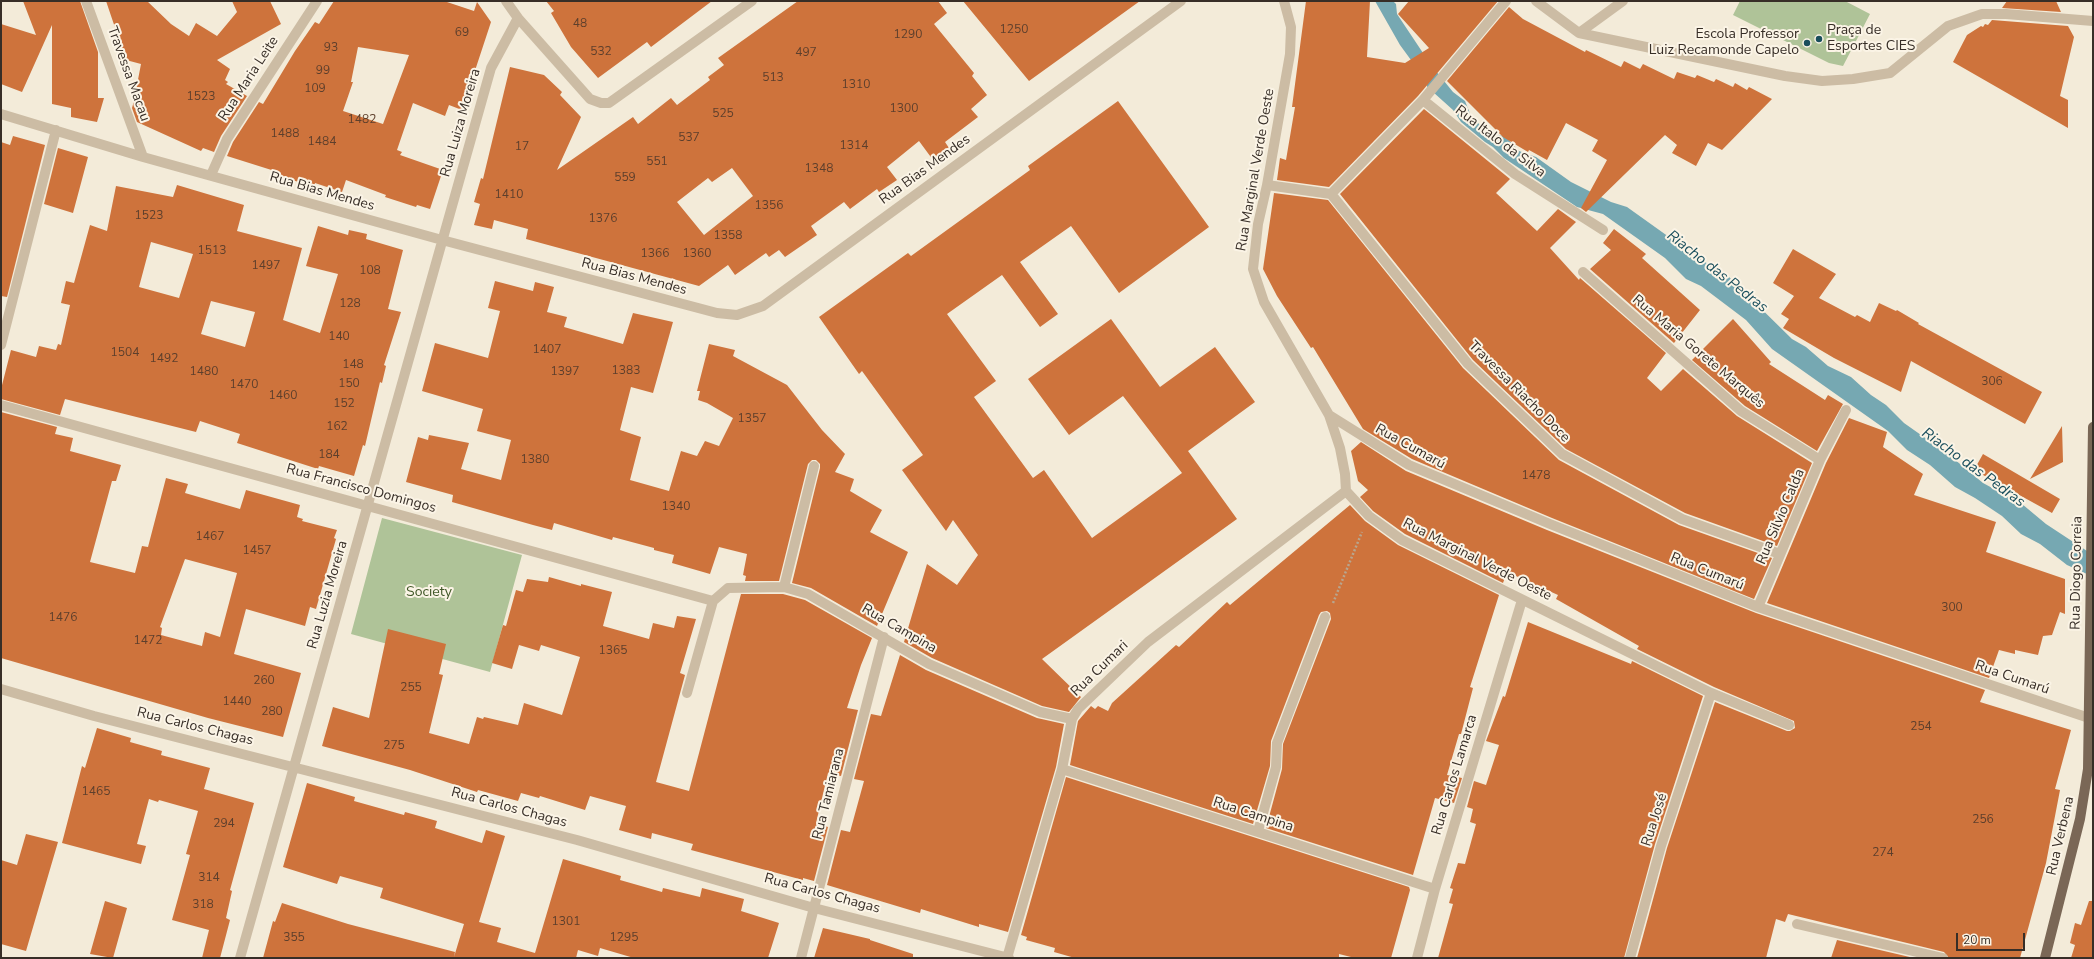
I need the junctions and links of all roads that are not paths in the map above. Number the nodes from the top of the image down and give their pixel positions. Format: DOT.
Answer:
graph roads {
  1 [pos="86,1"];
  2 [pos="317,1"];
  3 [pos="506,1"];
  4 [pos="752,1"];
  5 [pos="1181,1"];
  6 [pos="1284,1"];
  7 [pos="1506,1"];
  8 [pos="1536,1"];
  9 [pos="1623,1"];
  10 [pos="518,18"];
  11 [pos="2093,21"];
  12 [pos="1579,33"];
  13 [pos="1427,96"];
  14 [pos="1,114"];
  15 [pos="56,130"];
  16 [pos="143,157"];
  17 [pos="211,175"];
  18 [pos="1267,185"];
  19 [pos="1331,194"];
  20 [pos="1603,230"];
  21 [pos="442,240"];
  22 [pos="1583,272"];
  23 [pos="1,345"];
  24 [pos="1,404"];
  25 [pos="1846,410"];
  26 [pos="1329,415"];
  27 [pos="2093,427"];
  28 [pos="1820,460"];
  29 [pos="814,466"];
  30 [pos="1346,490"];
  31 [pos="368,505"];
  32 [pos="1780,554"];
  33 [pos="784,587"];
  34 [pos="1522,600"];
  35 [pos="713,601"];
  36 [pos="1758,607"];
  37 [pos="1325,617"];
  38 [pos="884,637"];
  39 [pos="1,689"];
  40 [pos="687,693"];
  41 [pos="1711,693"];
  42 [pos="2089,718"];
  43 [pos="1072,719"];
  44 [pos="1790,725"];
  45 [pos="294,766"];
  46 [pos="1062,769"];
  47 [pos="1258,831"];
  48 [pos="1435,889"];
  49 [pos="814,908"];
  50 [pos="1798,924"];
  51 [pos="240,958"];
  52 [pos="801,958"];
  53 [pos="1008,958"];
  54 [pos="1417,958"];
  55 [pos="1630,958"];
  56 [pos="1943,958"];
  57 [pos="2045,958"];
  1 -- 16 [label="street, Travessa Macau"];
  2 -- 17 [label="street, Rua Maria Leite"];
  3 -- 10 [label="street"];
  4 -- 10 [label="street"];
  5 -- 21 [label="street, Rua Bias Mendes"];
  6 -- 18 [label="street, Rua Marginal Verde Oeste"];
  7 -- 13 [label="street"];
  8 -- 12 [label="street"];
  9 -- 12 [label="street"];
  10 -- 21 [label="street, Rua Luiza Moreira"];
  11 -- 12 [label="street"];
  13 -- 19 [label="street"];
  13 -- 20 [label="street, Rua Italo da Silva"];
  14 -- 15 [label="street, Rua Bias Mendes"];
  15 -- 16 [label="street, Rua Bias Mendes"];
  15 -- 23 [label="street"];
  16 -- 17 [label="street, Rua Bias Mendes"];
  17 -- 21 [label="street, Rua Bias Mendes"];
  18 -- 19 [label="street"];
  18 -- 26 [label="street, Rua Marginal Verde Oeste"];
  19 -- 32 [label="street, Travessa Riacho Doce"];
  21 -- 31 [label="street, Rua Luzia Moreira"];
  22 -- 28 [label="street, Rua Maria Gorete Marquês"];
  24 -- 31 [label="street, Rua Francisco Domingos"];
  25 -- 28 [label="street"];
  26 -- 30 [label="street, Rua Marginal Verde Oeste"];
  26 -- 36 [label="street, Rua Cumarú"];
  27 -- 42 [label="main road, Rua Diogo Correia"];
  28 -- 32 [label="street, Rua Silvio Calda"];
  29 -- 33 [label="street"];
  30 -- 34 [label="street, Rua Marginal Verde Oeste"];
  30 -- 43 [label="street, Rua Cumari"];
  31 -- 35 [label="street, Rua Francisco Domingos"];
  31 -- 45 [label="street, Rua Luzia Moreira"];
  32 -- 36 [label="street, Rua Silvio Calda"];
  33 -- 35 [label="street, Rua Campina"];
  33 -- 38 [label="street, Rua Campina"];
  34 -- 41 [label="street, Rua Marginal Verde Oeste"];
  34 -- 48 [label="street, Rua Carlos Lamarca"];
  35 -- 40 [label="street"];
  36 -- 42 [label="street, Rua Cumarú"];
  37 -- 47 [label="street"];
  38 -- 43 [label="street, Rua Campina"];
  38 -- 49 [label="street, Rua Tamiarana"];
  39 -- 45 [label="street, Rua Carlos Chagas"];
  41 -- 44 [label="street, Rua Marginal Verde Oeste"];
  41 -- 55 [label="street, Rua José"];
  42 -- 57 [label="main road, Rua Verbena"];
  43 -- 46 [label="street, Rua Cumari"];
  45 -- 49 [label="street, Rua Carlos Chagas"];
  45 -- 51 [label="street, Rua Luzia Moreira"];
  46 -- 47 [label="street, Rua Campina"];
  46 -- 53 [label="street, Rua Cumari"];
  47 -- 48 [label="street, Rua Campina"];
  48 -- 54 [label="street, Rua Carlos Lamarca"];
  49 -- 52 [label="street, Rua Tamiarana"];
  49 -- 53 [label="street, Rua Carlos Chagas"];
  50 -- 56 [label="street"];
}
